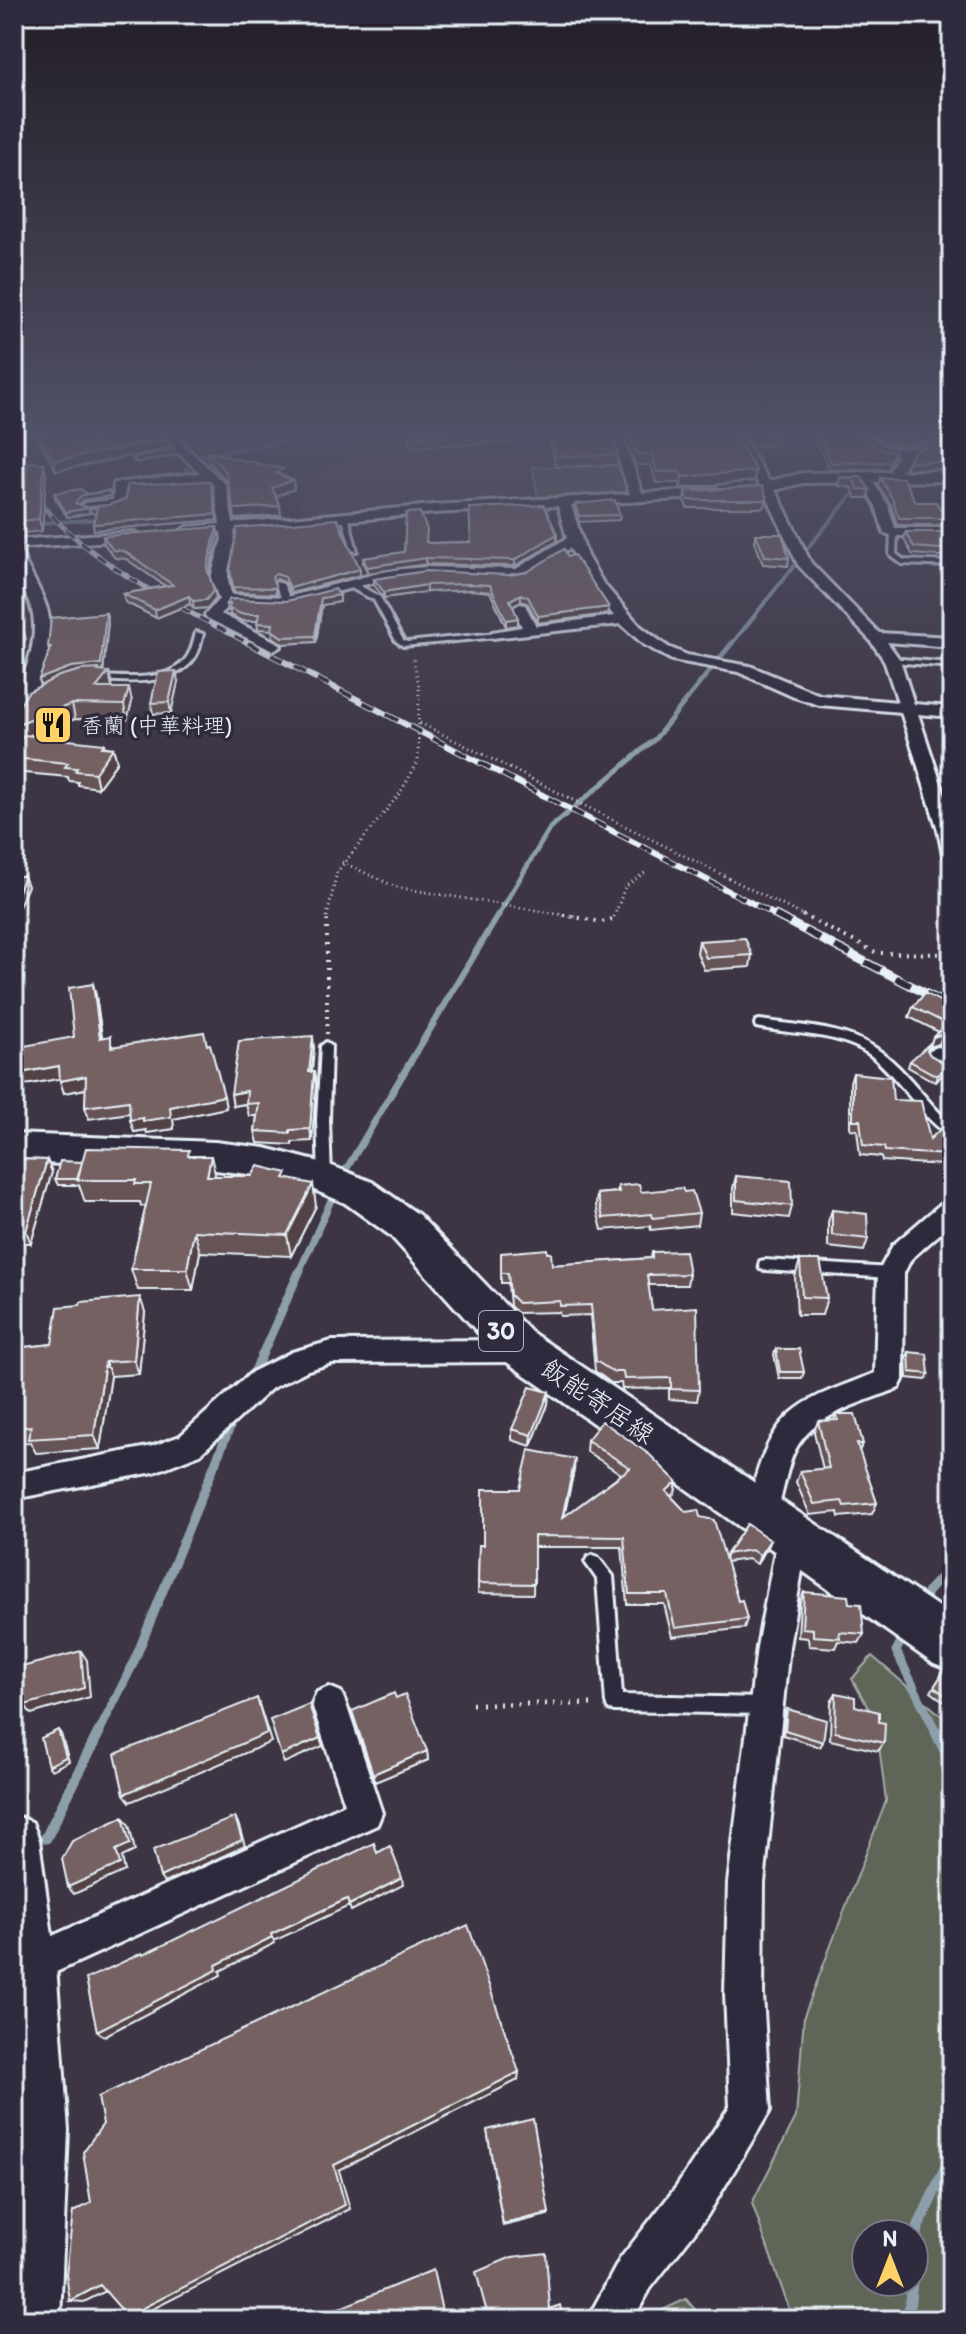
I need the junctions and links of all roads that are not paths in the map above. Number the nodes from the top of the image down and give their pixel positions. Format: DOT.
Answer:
graph roads {
  1 [pos="228,543"];
  2 [pos="353,543"];
  3 [pos="569,543"];
  4 [pos="576,543"];
  5 [pos="794,543"];
  6 [pos="894,543"];
  7 [pos="355,550"];
  8 [pos="14,552"];
  9 [pos="952,564"];
  10 [pos="279,584"];
  11 [pos="352,585"];
  12 [pos="226,599"];
  13 [pos="287,601"];
  14 [pos="520,608"];
  15 [pos="626,619"];
  16 [pos="531,630"];
  17 [pos="199,634"];
  18 [pos="497,635"];
  19 [pos="875,637"];
  20 [pos="952,642"];
  21 [pos="273,646"];
  22 [pos="892,660"];
  23 [pos="952,665"];
  24 [pos="84,679"];
  25 [pos="41,696"];
  26 [pos="24,704"];
  27 [pos="909,710"];
  28 [pos="952,712"];
  29 [pos="14,718"];
  30 [pos="950,830"];
  31 [pos="952,855"];
  32 [pos="760,1024"];
  33 [pos="326,1046"];
  34 [pos="952,1132"];
  35 [pos="14,1148"];
  36 [pos="325,1177"];
  37 [pos="952,1209"];
  38 [pos="765,1265"];
  39 [pos="891,1273"];
  40 [pos="523,1351"];
  41 [pos="14,1486"];
  42 [pos="777,1524"];
  43 [pos="593,1562"];
  44 [pos="952,1646"];
  45 [pos="329,1704"];
  46 [pos="767,1706"];
  47 [pos="14,1840"];
  48 [pos="30,1965"];
  49 [pos="29,2320"];
  50 [pos="609,2320"];
  1 -- 12 [label="street"];
  2 -- 7 [label="lane"];
  3 -- 11 [label="street"];
  4 -- 15 [label="street"];
  5 -- 19 [label="street"];
  6 -- 9 [label="lane"];
  8 -- 26 [label="street"];
  10 -- 13 [label="lane"];
  11 -- 13 [label="street"];
  11 -- 18 [label="lane"];
  12 -- 13 [label="street"];
  12 -- 21 [label="street"];
  14 -- 16 [label="street"];
  15 -- 16 [label="street"];
  15 -- 27 [label="street"];
  16 -- 18 [label="street"];
  17 -- 24 [label="lane"];
  19 -- 20 [label="street"];
  19 -- 22 [label="street"];
  22 -- 23 [label="lane"];
  22 -- 27 [label="street"];
  25 -- 26 [label="lane"];
  26 -- 29 [label="street"];
  27 -- 28 [label="street"];
  27 -- 30 [label="street"];
  30 -- 31 [label="street"];
  32 -- 34 [label="lane"];
  33 -- 36 [label="lane"];
  35 -- 36 [label="main road, 飯能寄居線 / 30"];
  36 -- 40 [label="main road, 飯能寄居線 / 30"];
  37 -- 39 [label="street"];
  38 -- 39 [label="lane"];
  39 -- 42 [label="street"];
  40 -- 41 [label="street"];
  40 -- 42 [label="main road, 飯能寄居線 / 30"];
  42 -- 44 [label="main road, 飯能寄居線 / 30"];
  42 -- 46 [label="street"];
  43 -- 46 [label="lane"];
  45 -- 48 [label="street"];
  46 -- 50 [label="street"];
  47 -- 48 [label="street"];
  48 -- 49 [label="street"];
}
